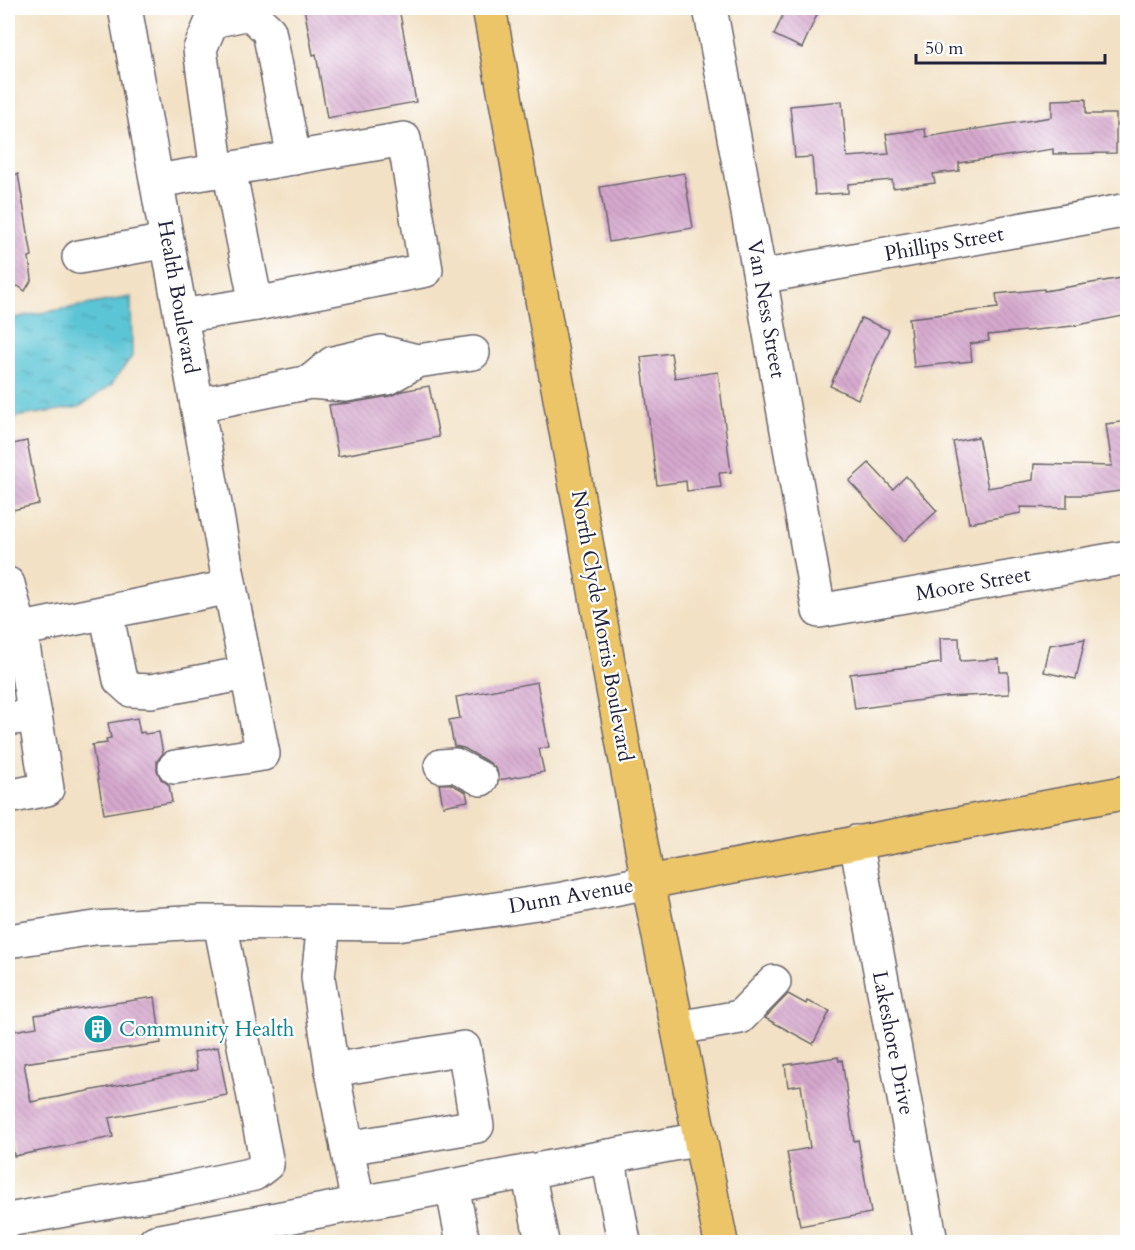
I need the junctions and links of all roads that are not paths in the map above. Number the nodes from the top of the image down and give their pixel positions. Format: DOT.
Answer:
graph roads {
  1 [pos="125,8"];
  2 [pos="489,8"];
  3 [pos="710,8"];
  4 [pos="294,158"];
  5 [pos="223,170"];
  6 [pos="156,181"];
  7 [pos="1128,210"];
  8 [pos="167,241"];
  9 [pos="79,257"];
  10 [pos="760,277"];
  11 [pos="256,304"];
  12 [pos="181,316"];
  13 [pos="473,352"];
  14 [pos="197,405"];
  15 [pos="1128,557"];
  16 [pos="8,584"];
  17 [pos="230,587"];
  18 [pos="819,611"];
  19 [pos="106,612"];
  20 [pos="14,630"];
  21 [pos="247,673"];
  22 [pos="22,717"];
  23 [pos="441,766"];
  24 [pos="175,767"];
  25 [pos="481,779"];
  26 [pos="1128,792"];
  27 [pos="8,797"];
  28 [pos="856,842"];
  29 [pos="648,882"];
  30 [pos="220,922"];
  31 [pos="324,924"];
  32 [pos="8,940"];
  33 [pos="774,982"];
  34 [pos="678,1028"];
  35 [pos="332,1071"];
  36 [pos="700,1139"];
  37 [pos="347,1148"];
  38 [pos="608,1156"];
  39 [pos="528,1171"];
  40 [pos="452,1186"];
  41 [pos="358,1204"];
  42 [pos="8,1220"];
  43 [pos="155,1242"];
  44 [pos="463,1242"];
  45 [pos="542,1242"];
  46 [pos="624,1242"];
  47 [pos="721,1242"];
  48 [pos="931,1242"];
  1 -- 6 [label="street, Health Boulevard"];
  2 -- 29 [label="main road, North Clyde Morris Boulevard"];
  3 -- 10 [label="street, Van Ness Street"];
  4 -- 5 [label="street"];
  4 -- 5 [label="street"];
  4 -- 11 [label="street"];
  5 -- 6 [label="street"];
  5 -- 11 [label="street"];
  6 -- 8 [label="street, Health Boulevard"];
  7 -- 10 [label="street, Phillips Street"];
  8 -- 9 [label="street"];
  8 -- 12 [label="street, Health Boulevard"];
  10 -- 18 [label="street, Van Ness Street"];
  11 -- 12 [label="street"];
  12 -- 14 [label="street, Health Boulevard"];
  13 -- 14 [label="street"];
  14 -- 17 [label="street, Health Boulevard"];
  15 -- 18 [label="street, Moore Street"];
  16 -- 20 [label="street"];
  17 -- 19 [label="street"];
  17 -- 21 [label="street, Health Boulevard"];
  19 -- 20 [label="street"];
  19 -- 21 [label="street"];
  20 -- 22 [label="street"];
  21 -- 24 [label="street, Health Boulevard"];
  22 -- 27 [label="street"];
  23 -- 25 [label="street"];
  26 -- 28 [label="main road, Dunn Avenue"];
  28 -- 29 [label="main road, Dunn Avenue"];
  28 -- 48 [label="street, Lakeshore Drive"];
  29 -- 31 [label="street, Dunn Avenue"];
  29 -- 34 [label="main road, North Clyde Morris Boulevard"];
  30 -- 31 [label="street, Dunn Avenue"];
  30 -- 32 [label="street, Dunn Avenue"];
  30 -- 42 [label="street"];
  31 -- 35 [label="street"];
  33 -- 34 [label="street"];
  34 -- 36 [label="main road, North Clyde Morris Boulevard"];
  35 -- 37 [label="street"];
  35 -- 37 [label="street"];
  36 -- 38 [label="street"];
  36 -- 47 [label="main road, North Clyde Morris Boulevard"];
  37 -- 41 [label="street"];
  38 -- 39 [label="street"];
  38 -- 46 [label="street"];
  39 -- 40 [label="street"];
  39 -- 45 [label="street"];
  40 -- 41 [label="street"];
  40 -- 44 [label="street"];
  41 -- 43 [label="street"];
}
